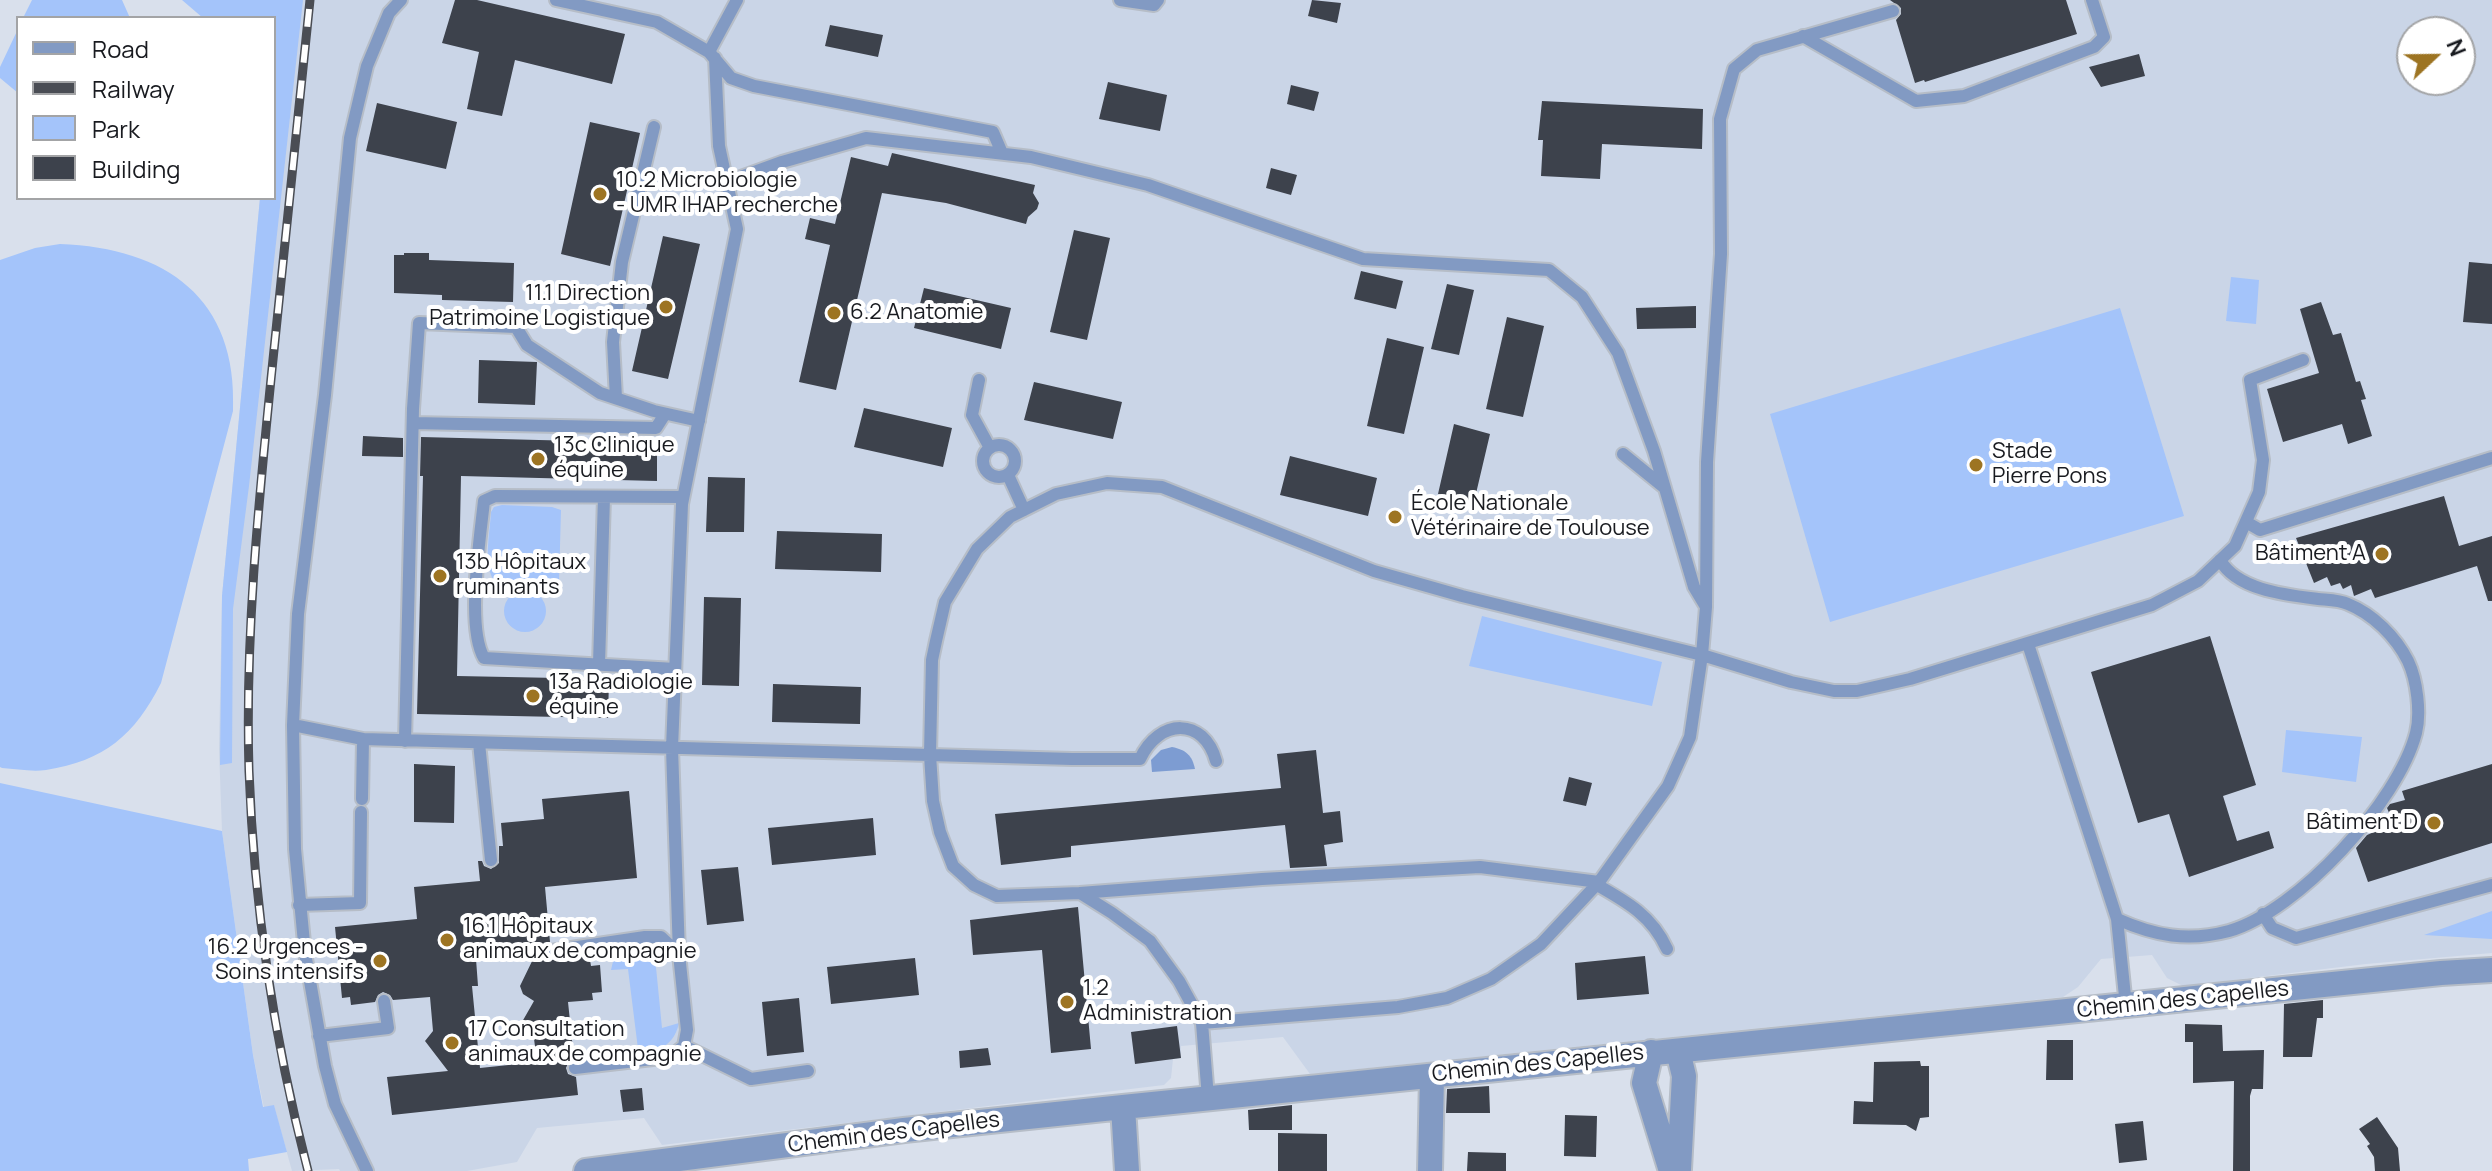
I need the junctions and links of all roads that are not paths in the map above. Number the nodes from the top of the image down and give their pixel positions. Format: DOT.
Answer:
graph roads {
  1 [pos="401,0"];
  2 [pos="556,0"];
  3 [pos="1120,0"];
  4 [pos="1158,0"];
  5 [pos="2092,0"];
  6 [pos="736,1"];
  7 [pos="1893,11"];
  8 [pos="1803,36"];
  9 [pos="712,55"];
  10 [pos="654,127"];
  11 [pos="1002,153"];
  12 [pos="727,182"];
  13 [pos="2303,360"];
  14 [pos="979,380"];
  15 [pos="616,398"];
  16 [pos="665,414"];
  17 [pos="699,421"];
  18 [pos="413,423"];
  19 [pos="990,448"];
  20 [pos="1623,454"];
  21 [pos="2492,458"];
  22 [pos="1008,475"];
  23 [pos="1665,488"];
  24 [pos="604,497"];
  25 [pos="683,497"];
  26 [pos="1024,510"];
  27 [pos="2246,522"];
  28 [pos="2220,560"];
  29 [pos="1706,607"];
  30 [pos="2028,644"];
  31 [pos="1702,655"];
  32 [pos="599,664"];
  33 [pos="675,669"];
  34 [pos="293,725"];
  35 [pos="363,739"];
  36 [pos="405,741"];
  37 [pos="479,743"];
  38 [pos="672,748"];
  39 [pos="930,755"];
  40 [pos="1216,761"];
  41 [pos="491,860"];
  42 [pos="1599,882"];
  43 [pos="2492,885"];
  44 [pos="1080,893"];
  45 [pos="299,905"];
  46 [pos="2263,914"];
  47 [pos="2117,919"];
  48 [pos="1667,949"];
  49 [pos="551,951"];
  50 [pos="679,954"];
  51 [pos="2492,970"];
  52 [pos="384,1001"];
  53 [pos="2126,1006"];
  54 [pos="1202,1023"];
  55 [pos="319,1036"];
  56 [pos="684,1046"];
  57 [pos="1678,1051"];
  58 [pos="1651,1052"];
  59 [pos="575,1068"];
  60 [pos="808,1071"];
  61 [pos="1432,1076"];
  62 [pos="1208,1098"];
  63 [pos="1123,1107"];
  64 [pos="651,1167"];
  65 [pos="1676,1170"];
  66 [pos="367,1171"];
  67 [pos="586,1171"];
  68 [pos="1127,1171"];
  69 [pos="1430,1171"];
  1 -- 34 [label="lane"];
  2 -- 9 [label="lane"];
  3 -- 4 [label="lane"];
  5 -- 8 [label="lane"];
  6 -- 9 [label="lane"];
  7 -- 8 [label="lane"];
  8 -- 29 [label="lane"];
  9 -- 11 [label="lane"];
  9 -- 12 [label="lane"];
  10 -- 15 [label="lane"];
  11 -- 12 [label="lane"];
  11 -- 23 [label="lane"];
  12 -- 17 [label="lane"];
  13 -- 27 [label="lane"];
  14 -- 19 [label="lane"];
  15 -- 16 [label="lane"];
  15 -- 18 [label="lane"];
  16 -- 17 [label="lane"];
  16 -- 18 [label="lane"];
  17 -- 25 [label="lane"];
  18 -- 36 [label="lane"];
  19 -- 22 [label="lane"];
  19 -- 22 [label="lane"];
  20 -- 23 [label="lane"];
  21 -- 27 [label="lane"];
  22 -- 26 [label="lane"];
  23 -- 29 [label="lane"];
  24 -- 25 [label="lane"];
  24 -- 32 [label="lane"];
  24 -- 32 [label="lane"];
  25 -- 33 [label="lane"];
  26 -- 31 [label="lane"];
  26 -- 39 [label="lane"];
  27 -- 28 [label="lane"];
  28 -- 30 [label="lane"];
  28 -- 46 [label="lane"];
  29 -- 31 [label="lane"];
  30 -- 31 [label="lane"];
  30 -- 47 [label="lane"];
  31 -- 42 [label="lane"];
  32 -- 33 [label="lane"];
  33 -- 38 [label="lane"];
  34 -- 35 [label="lane"];
  34 -- 45 [label="lane"];
  35 -- 36 [label="lane"];
  35 -- 45 [label="lane"];
  36 -- 37 [label="lane"];
  37 -- 38 [label="lane"];
  37 -- 41 [label="lane"];
  38 -- 39 [label="lane"];
  38 -- 50 [label="lane"];
  39 -- 40 [label="lane"];
  39 -- 44 [label="lane"];
  42 -- 44 [label="lane"];
  42 -- 48 [label="lane"];
  42 -- 54 [label="lane"];
  43 -- 46 [label="lane"];
  44 -- 54 [label="lane"];
  45 -- 55 [label="lane"];
  46 -- 47 [label="lane"];
  47 -- 53 [label="lane"];
  49 -- 50 [label="lane"];
  50 -- 56 [label="lane"];
  51 -- 53 [label="street, Chemin des Capelles"];
  52 -- 55 [label="lane"];
  53 -- 57 [label="street, Chemin des Capelles"];
  54 -- 62 [label="lane"];
  55 -- 66 [label="lane"];
  56 -- 59 [label="lane"];
  56 -- 60 [label="lane"];
  57 -- 58 [label="street, Chemin des Capelles"];
  57 -- 65 [label="street"];
  58 -- 61 [label="street, Chemin des Capelles"];
  58 -- 65 [label="street"];
  61 -- 62 [label="street, Chemin des Capelles"];
  61 -- 69 [label="street"];
  62 -- 63 [label="street, Chemin des Capelles"];
  63 -- 64 [label="street, Chemin des Capelles"];
  63 -- 68 [label="street"];
  64 -- 67 [label="street, Chemin des Capelles"];
}
